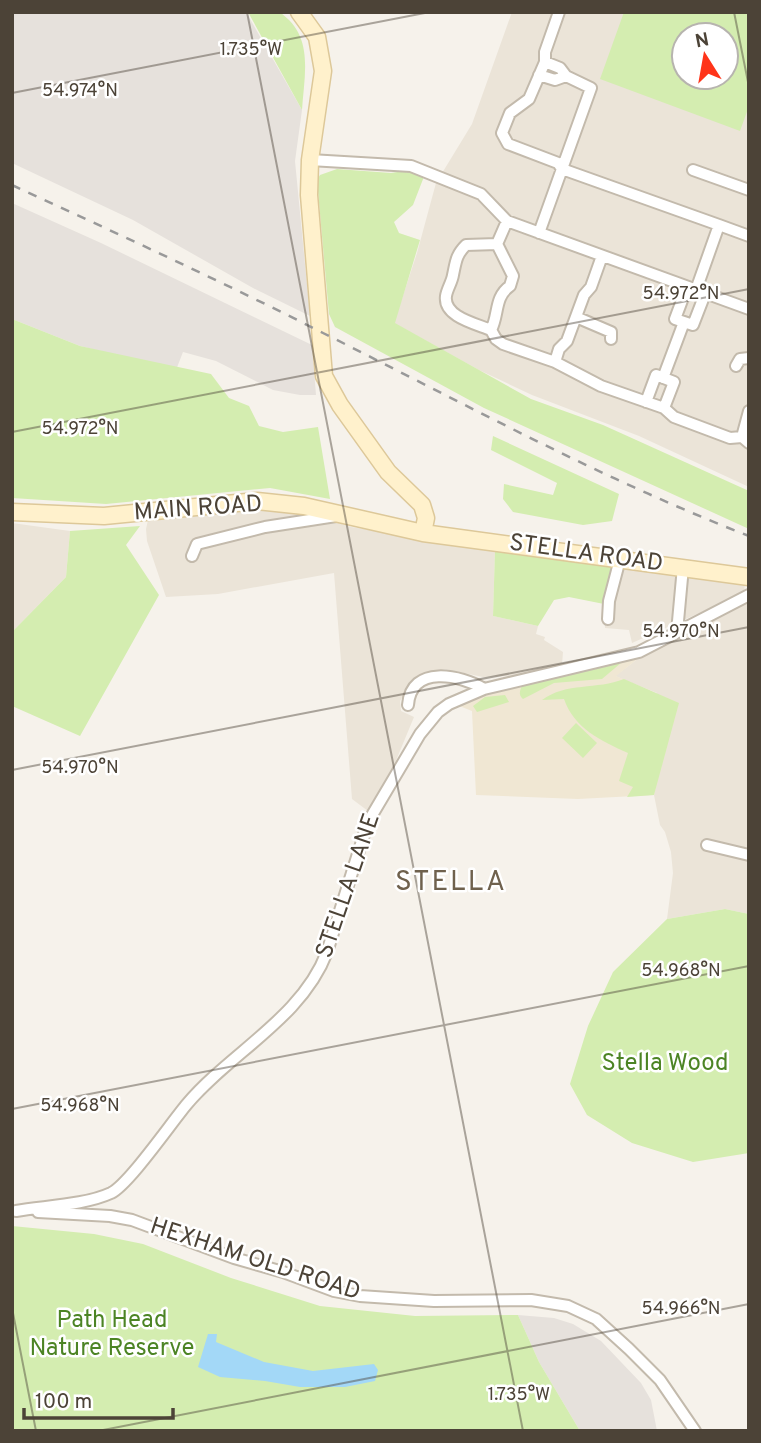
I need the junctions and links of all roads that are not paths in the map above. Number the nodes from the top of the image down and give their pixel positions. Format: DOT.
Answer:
graph roads {
  1 [pos="299,12"];
  2 [pos="559,12"];
  3 [pos="545,62"];
  4 [pos="539,75"];
  5 [pos="566,76"];
  6 [pos="310,160"];
  7 [pos="562,169"];
  8 [pos="693,170"];
  9 [pos="749,190"];
  10 [pos="507,221"];
  11 [pos="719,225"];
  12 [pos="539,233"];
  13 [pos="749,236"];
  14 [pos="497,244"];
  15 [pos="603,257"];
  16 [pos="696,291"];
  17 [pos="749,309"];
  18 [pos="576,317"];
  19 [pos="684,322"];
  20 [pos="491,330"];
  21 [pos="611,339"];
  22 [pos="749,358"];
  23 [pos="555,362"];
  24 [pos="736,366"];
  25 [pos="663,378"];
  26 [pos="646,401"];
  27 [pos="664,408"];
  28 [pos="749,411"];
  29 [pos="745,440"];
  30 [pos="12,512"];
  31 [pos="344,515"];
  32 [pos="424,533"];
  33 [pos="192,556"];
  34 [pos="620,559"];
  35 [pos="683,567"];
  36 [pos="749,577"];
  37 [pos="749,595"];
  38 [pos="608,620"];
  39 [pos="677,632"];
  40 [pos="484,690"];
  41 [pos="408,705"];
  42 [pos="707,845"];
  43 [pos="749,855"];
  44 [pos="103,1195"];
  45 [pos="14,1211"];
  46 [pos="110,1216"];
  47 [pos="695,1431"];
  1 -- 6 [label="main road"];
  2 -- 3 [label="street"];
  3 -- 4 [label="street"];
  3 -- 5 [label="street"];
  4 -- 5 [label="street"];
  4 -- 7 [label="street"];
  5 -- 7 [label="street"];
  6 -- 10 [label="street"];
  6 -- 32 [label="main road"];
  7 -- 11 [label="street"];
  7 -- 12 [label="street"];
  8 -- 9 [label="street"];
  10 -- 12 [label="street"];
  10 -- 14 [label="street"];
  11 -- 13 [label="street"];
  11 -- 16 [label="street"];
  12 -- 15 [label="street"];
  14 -- 20 [label="street"];
  14 -- 20 [label="street"];
  15 -- 16 [label="street"];
  15 -- 18 [label="street"];
  16 -- 17 [label="street"];
  16 -- 19 [label="street"];
  16 -- 19 [label="street"];
  18 -- 21 [label="street"];
  18 -- 23 [label="street"];
  19 -- 25 [label="street"];
  20 -- 23 [label="street"];
  22 -- 24 [label="street"];
  23 -- 26 [label="street"];
  25 -- 26 [label="street"];
  25 -- 27 [label="street"];
  26 -- 27 [label="street"];
  27 -- 29 [label="street"];
  28 -- 29 [label="street"];
  30 -- 31 [label="main road, MAIN ROAD"];
  31 -- 32 [label="main road, MAIN ROAD"];
  31 -- 33 [label="street"];
  32 -- 34 [label="main road, STELLA ROAD"];
  34 -- 35 [label="main road, STELLA ROAD"];
  34 -- 38 [label="street"];
  35 -- 36 [label="main road, STELLA ROAD"];
  35 -- 39 [label="street"];
  37 -- 39 [label="street, STELLA LANE"];
  39 -- 40 [label="street, STELLA LANE"];
  40 -- 41 [label="street"];
  40 -- 44 [label="street, STELLA LANE"];
  42 -- 43 [label="street"];
  44 -- 45 [label="street, STELLA LANE"];
  44 -- 46 [label="street"];
  45 -- 46 [label="street, HEXHAM OLD ROAD"];
  46 -- 47 [label="street, HEXHAM OLD ROAD"];
}
